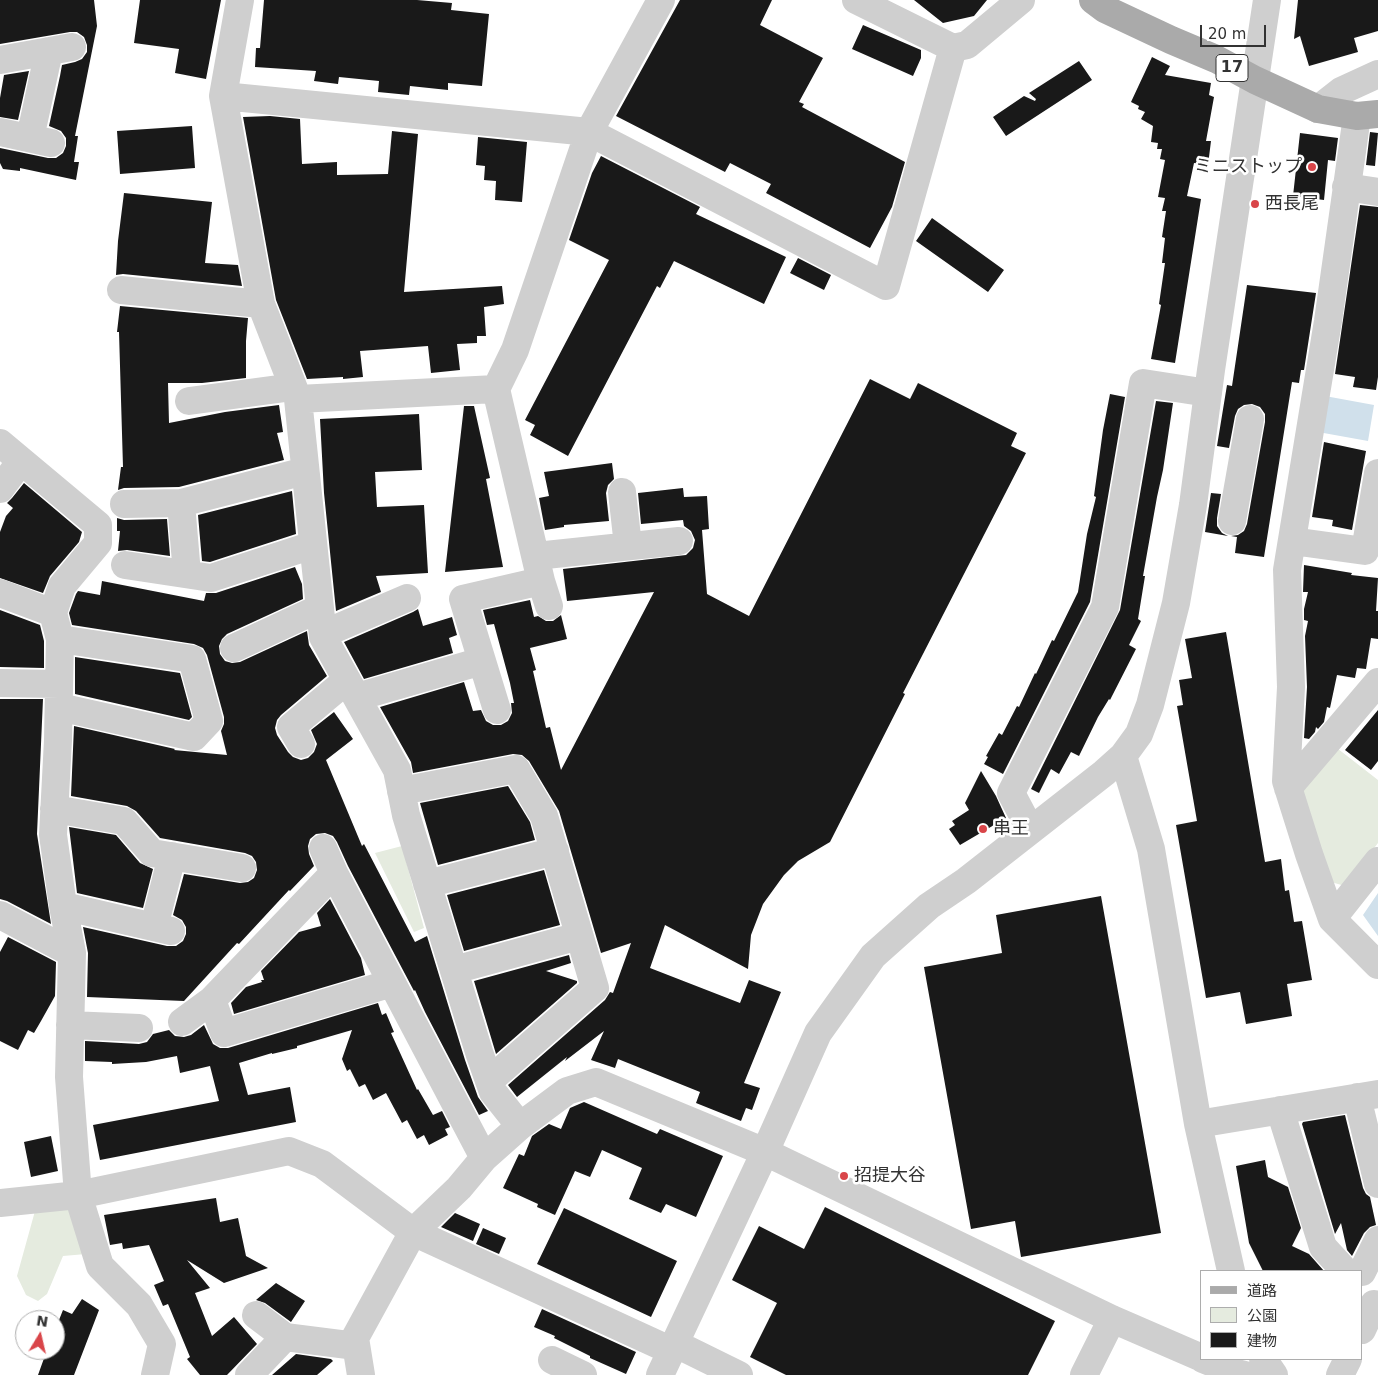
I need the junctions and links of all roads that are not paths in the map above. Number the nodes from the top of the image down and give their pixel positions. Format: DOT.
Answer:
graph roads {
  1 [pos="240,0"];
  2 [pos="660,0"];
  3 [pos="856,0"];
  4 [pos="1021,0"];
  5 [pos="1092,0"];
  6 [pos="1267,0"];
  7 [pos="953,48"];
  8 [pos="0,60"];
  9 [pos="1378,74"];
  10 [pos="1255,80"];
  11 [pos="223,96"];
  12 [pos="1318,109"];
  13 [pos="1367,115"];
  14 [pos="0,132"];
  15 [pos="589,132"];
  16 [pos="1346,187"];
  17 [pos="1378,192"];
  18 [pos="121,290"];
  19 [pos="261,304"];
  20 [pos="496,389"];
  21 [pos="295,393"];
  22 [pos="1208,394"];
  23 [pos="189,401"];
  24 [pos="1250,419"];
  25 [pos="0,443"];
  26 [pos="21,461"];
  27 [pos="1198,464"];
  28 [pos="1240,470"];
  29 [pos="306,471"];
  30 [pos="1378,473"];
  31 [pos="0,488"];
  32 [pos="622,492"];
  33 [pos="181,503"];
  34 [pos="124,504"];
  35 [pos="1232,521"];
  36 [pos="679,541"];
  37 [pos="1292,541"];
  38 [pos="313,545"];
  39 [pos="628,546"];
  40 [pos="125,565"];
  41 [pos="187,574"];
  42 [pos="542,581"];
  43 [pos="0,593"];
  44 [pos="407,598"];
  45 [pos="53,612"];
  46 [pos="321,621"];
  47 [pos="60,640"];
  48 [pos="234,648"];
  49 [pos="482,661"];
  50 [pos="1378,682"];
  51 [pos="0,683"];
  52 [pos="352,689"];
  53 [pos="59,696"];
  54 [pos="496,710"];
  55 [pos="301,744"];
  56 [pos="1124,756"];
  57 [pos="1288,788"];
  58 [pos="401,791"];
  59 [pos="54,809"];
  60 [pos="1030,829"];
  61 [pos="323,848"];
  62 [pos="554,851"];
  63 [pos="172,856"];
  64 [pos="1378,861"];
  65 [pos="242,868"];
  66 [pos="334,873"];
  67 [pos="427,884"];
  68 [pos="62,906"];
  69 [pos="1332,919"];
  70 [pos="2,920"];
  71 [pos="579,936"];
  72 [pos="72,953"];
  73 [pos="1378,965"];
  74 [pos="454,970"];
  75 [pos="392,983"];
  76 [pos="212,1000"];
  77 [pos="182,1022"];
  78 [pos="70,1025"];
  79 [pos="139,1028"];
  80 [pos="489,1081"];
  81 [pos="1368,1095"];
  82 [pos="1280,1110"];
  83 [pos="1198,1124"];
  84 [pos="520,1126"];
  85 [pos="765,1152"];
  86 [pos="484,1158"];
  87 [pos="1378,1184"];
  88 [pos="78,1196"];
  89 [pos="0,1203"];
  90 [pos="413,1232"];
  91 [pos="1378,1240"];
  92 [pos="1333,1266"];
  93 [pos="1231,1270"];
  94 [pos="1363,1270"];
  95 [pos="1371,1301"];
  96 [pos="256,1315"];
  97 [pos="1112,1319"];
  98 [pos="1363,1327"];
  99 [pos="285,1337"];
  100 [pos="356,1346"];
  101 [pos="674,1348"];
  102 [pos="1200,1357"];
  103 [pos="552,1360"];
  104 [pos="1208,1360"];
  105 [pos="1265,1360"];
  106 [pos="1348,1360"];
  107 [pos="155,1375"];
  108 [pos="249,1375"];
  109 [pos="361,1375"];
  110 [pos="583,1375"];
  111 [pos="660,1375"];
  112 [pos="739,1375"];
  113 [pos="1084,1375"];
  114 [pos="1245,1375"];
  115 [pos="1274,1375"];
  116 [pos="1340,1375"];
  1 -- 11 [label="street"];
  2 -- 15 [label="street"];
  3 -- 7 [label="street"];
  4 -- 7 [label="street"];
  5 -- 10 [label="main road, 17"];
  6 -- 10 [label="street"];
  7 -- 15 [label="street"];
  8 -- 14 [label="street"];
  9 -- 12 [label="street"];
  10 -- 12 [label="main road, 17"];
  10 -- 22 [label="street"];
  11 -- 15 [label="street"];
  11 -- 19 [label="street"];
  12 -- 13 [label="main road, 17"];
  13 -- 16 [label="street"];
  15 -- 20 [label="street"];
  16 -- 17 [label="street"];
  16 -- 37 [label="street"];
  18 -- 19 [label="street"];
  19 -- 21 [label="street"];
  20 -- 21 [label="street"];
  20 -- 42 [label="street"];
  21 -- 23 [label="street"];
  21 -- 29 [label="street"];
  22 -- 27 [label="street"];
  22 -- 60 [label="street"];
  24 -- 28 [label="street"];
  25 -- 26 [label="street"];
  26 -- 31 [label="street"];
  26 -- 45 [label="street"];
  27 -- 28 [label="street"];
  27 -- 56 [label="street"];
  28 -- 35 [label="street"];
  29 -- 33 [label="street"];
  29 -- 38 [label="street"];
  30 -- 37 [label="street"];
  32 -- 39 [label="street"];
  33 -- 34 [label="street"];
  33 -- 41 [label="street"];
  36 -- 39 [label="street"];
  37 -- 57 [label="street"];
  38 -- 41 [label="street"];
  38 -- 46 [label="street"];
  39 -- 42 [label="street"];
  40 -- 41 [label="street"];
  42 -- 49 [label="street"];
  43 -- 45 [label="street"];
  44 -- 46 [label="street"];
  45 -- 47 [label="street"];
  46 -- 48 [label="street"];
  46 -- 52 [label="street"];
  47 -- 53 [label="street"];
  47 -- 53 [label="street"];
  49 -- 52 [label="street"];
  49 -- 54 [label="street"];
  50 -- 57 [label="street"];
  51 -- 53 [label="street"];
  52 -- 55 [label="street"];
  52 -- 58 [label="street"];
  53 -- 59 [label="street"];
  56 -- 60 [label="street"];
  56 -- 83 [label="street"];
  57 -- 69 [label="street"];
  58 -- 62 [label="street"];
  58 -- 67 [label="street"];
  59 -- 63 [label="street"];
  59 -- 68 [label="street"];
  60 -- 85 [label="street"];
  61 -- 66 [label="street"];
  62 -- 67 [label="street"];
  62 -- 71 [label="street"];
  63 -- 65 [label="street"];
  63 -- 68 [label="street"];
  64 -- 69 [label="street"];
  66 -- 75 [label="street"];
  66 -- 76 [label="street"];
  67 -- 74 [label="street"];
  68 -- 72 [label="street"];
  69 -- 73 [label="street"];
  70 -- 72 [label="street"];
  71 -- 74 [label="street"];
  71 -- 80 [label="street"];
  72 -- 78 [label="street"];
  74 -- 80 [label="street"];
  75 -- 76 [label="street"];
  75 -- 86 [label="street"];
  76 -- 77 [label="street"];
  78 -- 79 [label="street"];
  78 -- 88 [label="street"];
  80 -- 84 [label="street"];
  81 -- 82 [label="street"];
  81 -- 87 [label="street"];
  82 -- 83 [label="street"];
  82 -- 92 [label="street"];
  83 -- 93 [label="street"];
  84 -- 85 [label="street"];
  84 -- 86 [label="street"];
  85 -- 97 [label="street"];
  85 -- 101 [label="street"];
  86 -- 90 [label="street"];
  88 -- 89 [label="street"];
  88 -- 90 [label="street"];
  88 -- 107 [label="street"];
  90 -- 100 [label="street"];
  90 -- 101 [label="street"];
  91 -- 94 [label="street"];
  95 -- 98 [label="street"];
  96 -- 99 [label="street"];
  97 -- 102 [label="street"];
  97 -- 113 [label="street"];
  99 -- 100 [label="street"];
  99 -- 108 [label="street"];
  100 -- 109 [label="street"];
  101 -- 111 [label="street"];
  101 -- 112 [label="street"];
  103 -- 110 [label="street"];
  104 -- 114 [label="street"];
  105 -- 115 [label="street"];
  106 -- 116 [label="street"];
}
